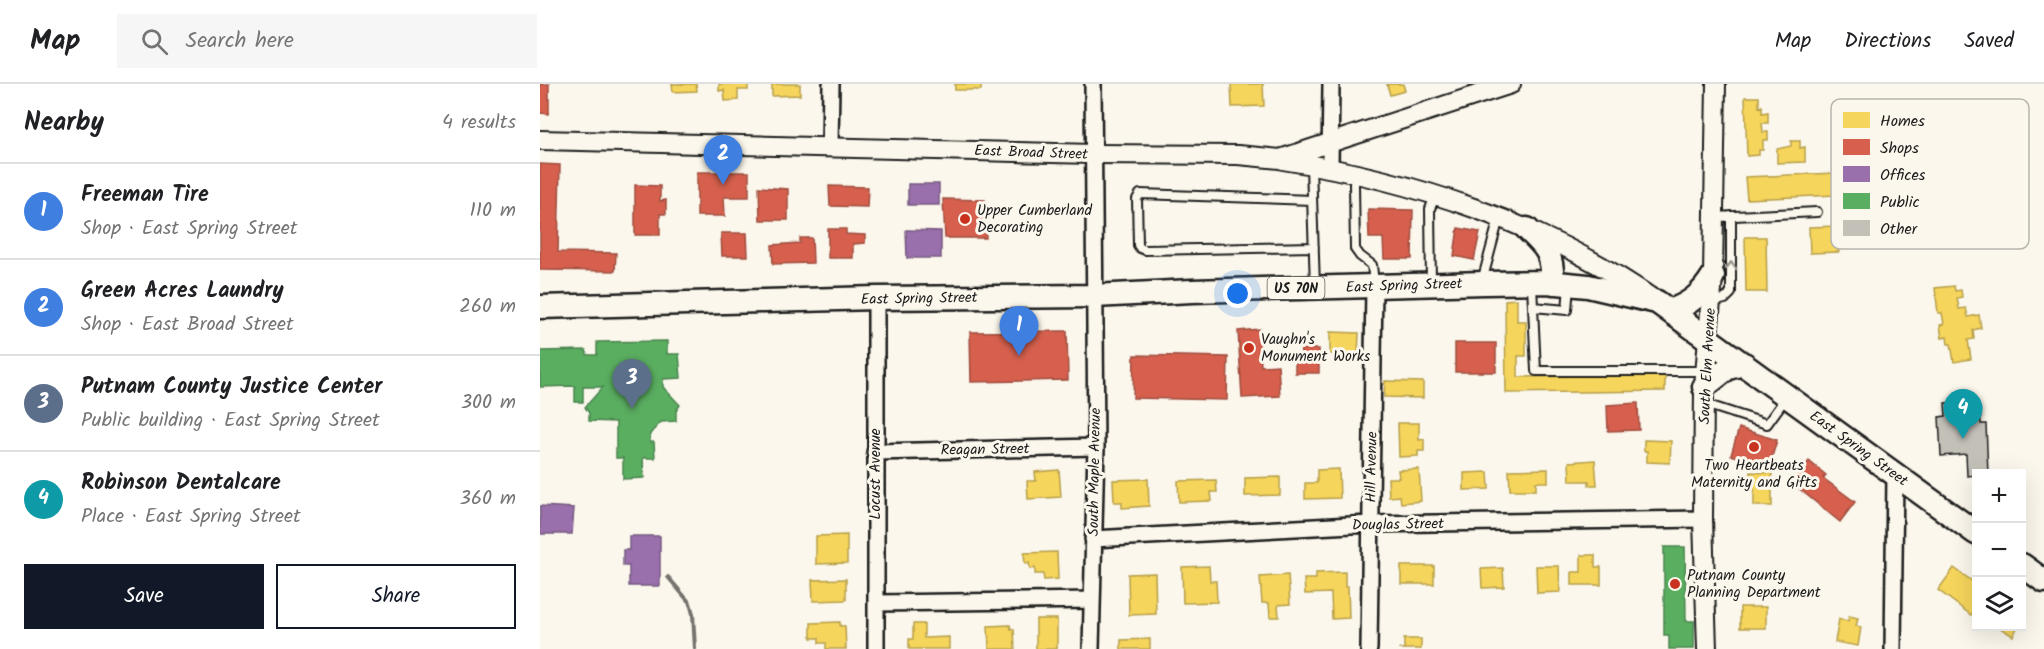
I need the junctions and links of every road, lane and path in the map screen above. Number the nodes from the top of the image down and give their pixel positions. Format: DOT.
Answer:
graph roads {
  1 [pos="831,84"];
  2 [pos="1093,84"];
  3 [pos="1331,84"];
  4 [pos="1510,84"];
  5 [pos="1716,84"];
  6 [pos="540,140"];
  7 [pos="1332,142"];
  8 [pos="830,146"];
  9 [pos="1093,154"];
  10 [pos="1280,159"];
  11 [pos="1311,164"];
  12 [pos="1330,167"];
  13 [pos="1356,174"];
  14 [pos="1436,196"];
  15 [pos="1312,200"];
  16 [pos="1817,212"];
  17 [pos="1722,216"];
  18 [pos="1499,218"];
  19 [pos="1527,229"];
  20 [pos="1314,247"];
  21 [pos="1713,276"];
  22 [pos="1485,283"];
  23 [pos="1552,283"];
  24 [pos="1431,285"];
  25 [pos="1374,286"];
  26 [pos="1315,288"];
  27 [pos="1094,296"];
  28 [pos="876,298"];
  29 [pos="1711,302"];
  30 [pos="1664,306"];
  31 [pos="540,307"];
  32 [pos="1533,307"];
  33 [pos="1708,338"];
  34 [pos="1744,364"];
  35 [pos="1704,387"];
  36 [pos="1788,396"];
  37 [pos="1096,447"];
  38 [pos="875,452"];
  39 [pos="1895,475"];
  40 [pos="1704,519"];
  41 [pos="1370,524"];
  42 [pos="1972,529"];
  43 [pos="1093,539"];
  44 [pos="2026,568"];
  45 [pos="2044,581"];
  46 [pos="1092,600"];
  47 [pos="877,603"];
  48 [pos="876,649"];
  49 [pos="1091,649"];
  50 [pos="1369,649"];
  51 [pos="1707,649"];
  52 [pos="1893,649"];
  1 -- 8 [label="street"];
  2 -- 9 [label="street, South Maple Avenue"];
  3 -- 7 [label="street"];
  4 -- 7 [label="street, East Broad Street"];
  5 -- 17 [label="street, South Elm Avenue"];
  6 -- 8 [label="street, East Broad Street"];
  7 -- 10 [label="street, East Broad Street"];
  7 -- 12 [label="street"];
  8 -- 9 [label="street, East Broad Street"];
  9 -- 10 [label="street, East Broad Street"];
  9 -- 27 [label="street, South Maple Avenue"];
  10 -- 11 [label="street"];
  11 -- 12 [label="street"];
  11 -- 15 [label="lane"];
  12 -- 13 [label="street"];
  13 -- 14 [label="street"];
  13 -- 25 [label="lane"];
  14 -- 18 [label="street"];
  14 -- 24 [label="lane"];
  15 -- 20 [label="lane"];
  15 -- 20 [label="lane"];
  16 -- 17 [label="lane"];
  17 -- 21 [label="street, South Elm Avenue"];
  29 -- 17 [label="lane, one-way"];
  18 -- 19 [label="street"];
  18 -- 22 [label="lane"];
  19 -- 23 [label="main road"];
  19 -- 30 [label="street"];
  20 -- 26 [label="lane"];
  21 -- 29 [label="street, South Elm Avenue"];
  21 -- 30 [label="main road"];
  22 -- 23 [label="main road, East Spring Street / US 70N"];
  22 -- 24 [label="main road, East Spring Street / US 70N"];
  23 -- 30 [label="main road, East Spring Street / US 70N"];
  23 -- 32 [label="lane"];
  23 -- 32 [label="lane"];
  24 -- 25 [label="main road, East Spring Street / US 70N"];
  25 -- 26 [label="main road, East Spring Street / US 70N"];
  25 -- 41 [label="street, Hill Avenue"];
  26 -- 27 [label="main road, East Spring Street / US 70N"];
  27 -- 28 [label="main road, East Spring Street / US 70N"];
  27 -- 37 [label="street, South Maple Avenue"];
  28 -- 31 [label="main road, East Spring Street / US 70N"];
  28 -- 38 [label="street, Locust Avenue"];
  29 -- 33 [label="street, South Elm Avenue"];
  30 -- 33 [label="main road, East Spring Street / US 70N"];
  32 -- 35 [label="lane"];
  33 -- 34 [label="main road, East Spring Street / US 70N"];
  33 -- 35 [label="street, South Elm Avenue"];
  34 -- 35 [label="main road"];
  34 -- 36 [label="main road, East Spring Street / US 70N"];
  35 -- 36 [label="lane"];
  35 -- 40 [label="street, South Elm Avenue"];
  36 -- 39 [label="main road, East Spring Street / US 70N"];
  37 -- 38 [label="street, Reagan Street"];
  37 -- 43 [label="street, South Maple Avenue"];
  38 -- 47 [label="street, Locust Avenue"];
  39 -- 42 [label="main road, East Spring Street / US 70N"];
  39 -- 52 [label="street"];
  40 -- 41 [label="street, Douglas Street"];
  40 -- 51 [label="street, South Elm Avenue"];
  41 -- 43 [label="street, Douglas Street"];
  41 -- 50 [label="street, Hill Avenue"];
  43 -- 46 [label="street, South Maple Avenue"];
  44 -- 45 [label="main road"];
  46 -- 47 [label="street"];
  46 -- 49 [label="street, South Maple Avenue"];
  47 -- 48 [label="street, Locust Avenue"];
}
